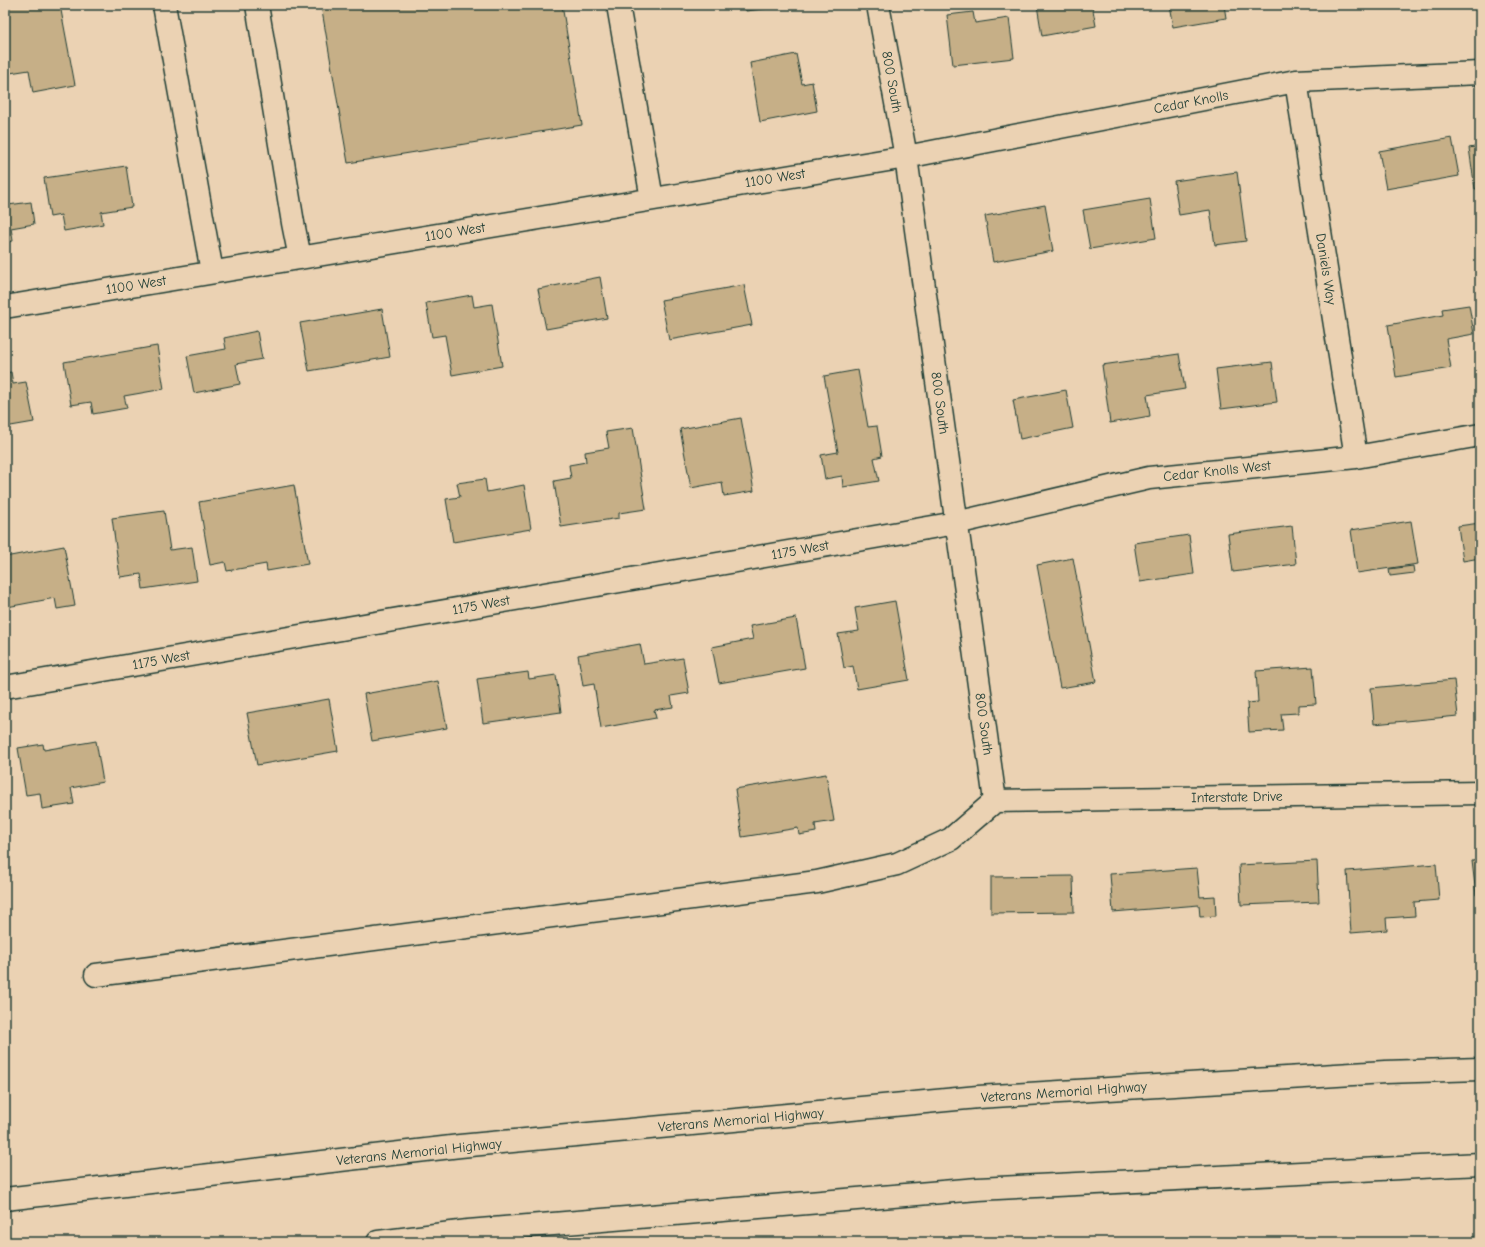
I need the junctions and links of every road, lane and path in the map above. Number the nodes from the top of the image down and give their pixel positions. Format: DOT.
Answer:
graph roads {
  1 [pos="164,5"];
  2 [pos="258,5"];
  3 [pos="618,5"];
  4 [pos="878,5"];
  5 [pos="1480,73"];
  6 [pos="1296,81"];
  7 [pos="906,157"];
  8 [pos="652,199"];
  9 [pos="300,258"];
  10 [pos="212,272"];
  11 [pos="5,307"];
  12 [pos="1480,435"];
  13 [pos="1356,457"];
  14 [pos="956,523"];
  15 [pos="5,687"];
  16 [pos="1480,793"];
  17 [pos="995,801"];
  18 [pos="96,975"];
  19 [pos="1480,1069"];
  20 [pos="1480,1164"];
  21 [pos="5,1198"];
  22 [pos="378,1242"];
  1 -- 10 [label="main road"];
  2 -- 9 [label="main road"];
  3 -- 8 [label="main road"];
  4 -- 7 [label="main road, 800 South"];
  5 -- 6 [label="main road, Cedar Knolls"];
  6 -- 7 [label="main road, Cedar Knolls"];
  6 -- 13 [label="main road, Daniels Way"];
  7 -- 8 [label="main road, 1100 West"];
  7 -- 14 [label="main road, 800 South"];
  8 -- 9 [label="main road, 1100 West"];
  9 -- 10 [label="main road, 1100 West"];
  10 -- 11 [label="main road, 1100 West"];
  12 -- 13 [label="main road, Cedar Knolls West"];
  13 -- 14 [label="main road, Cedar Knolls West"];
  14 -- 15 [label="main road, 1175 West"];
  14 -- 17 [label="main road, 800 South"];
  16 -- 17 [label="main road, Interstate Drive"];
  17 -- 18 [label="main road"];
  19 -- 21 [label="main road, Veterans Memorial Highway"];
  20 -- 22 [label="main road"];
}
